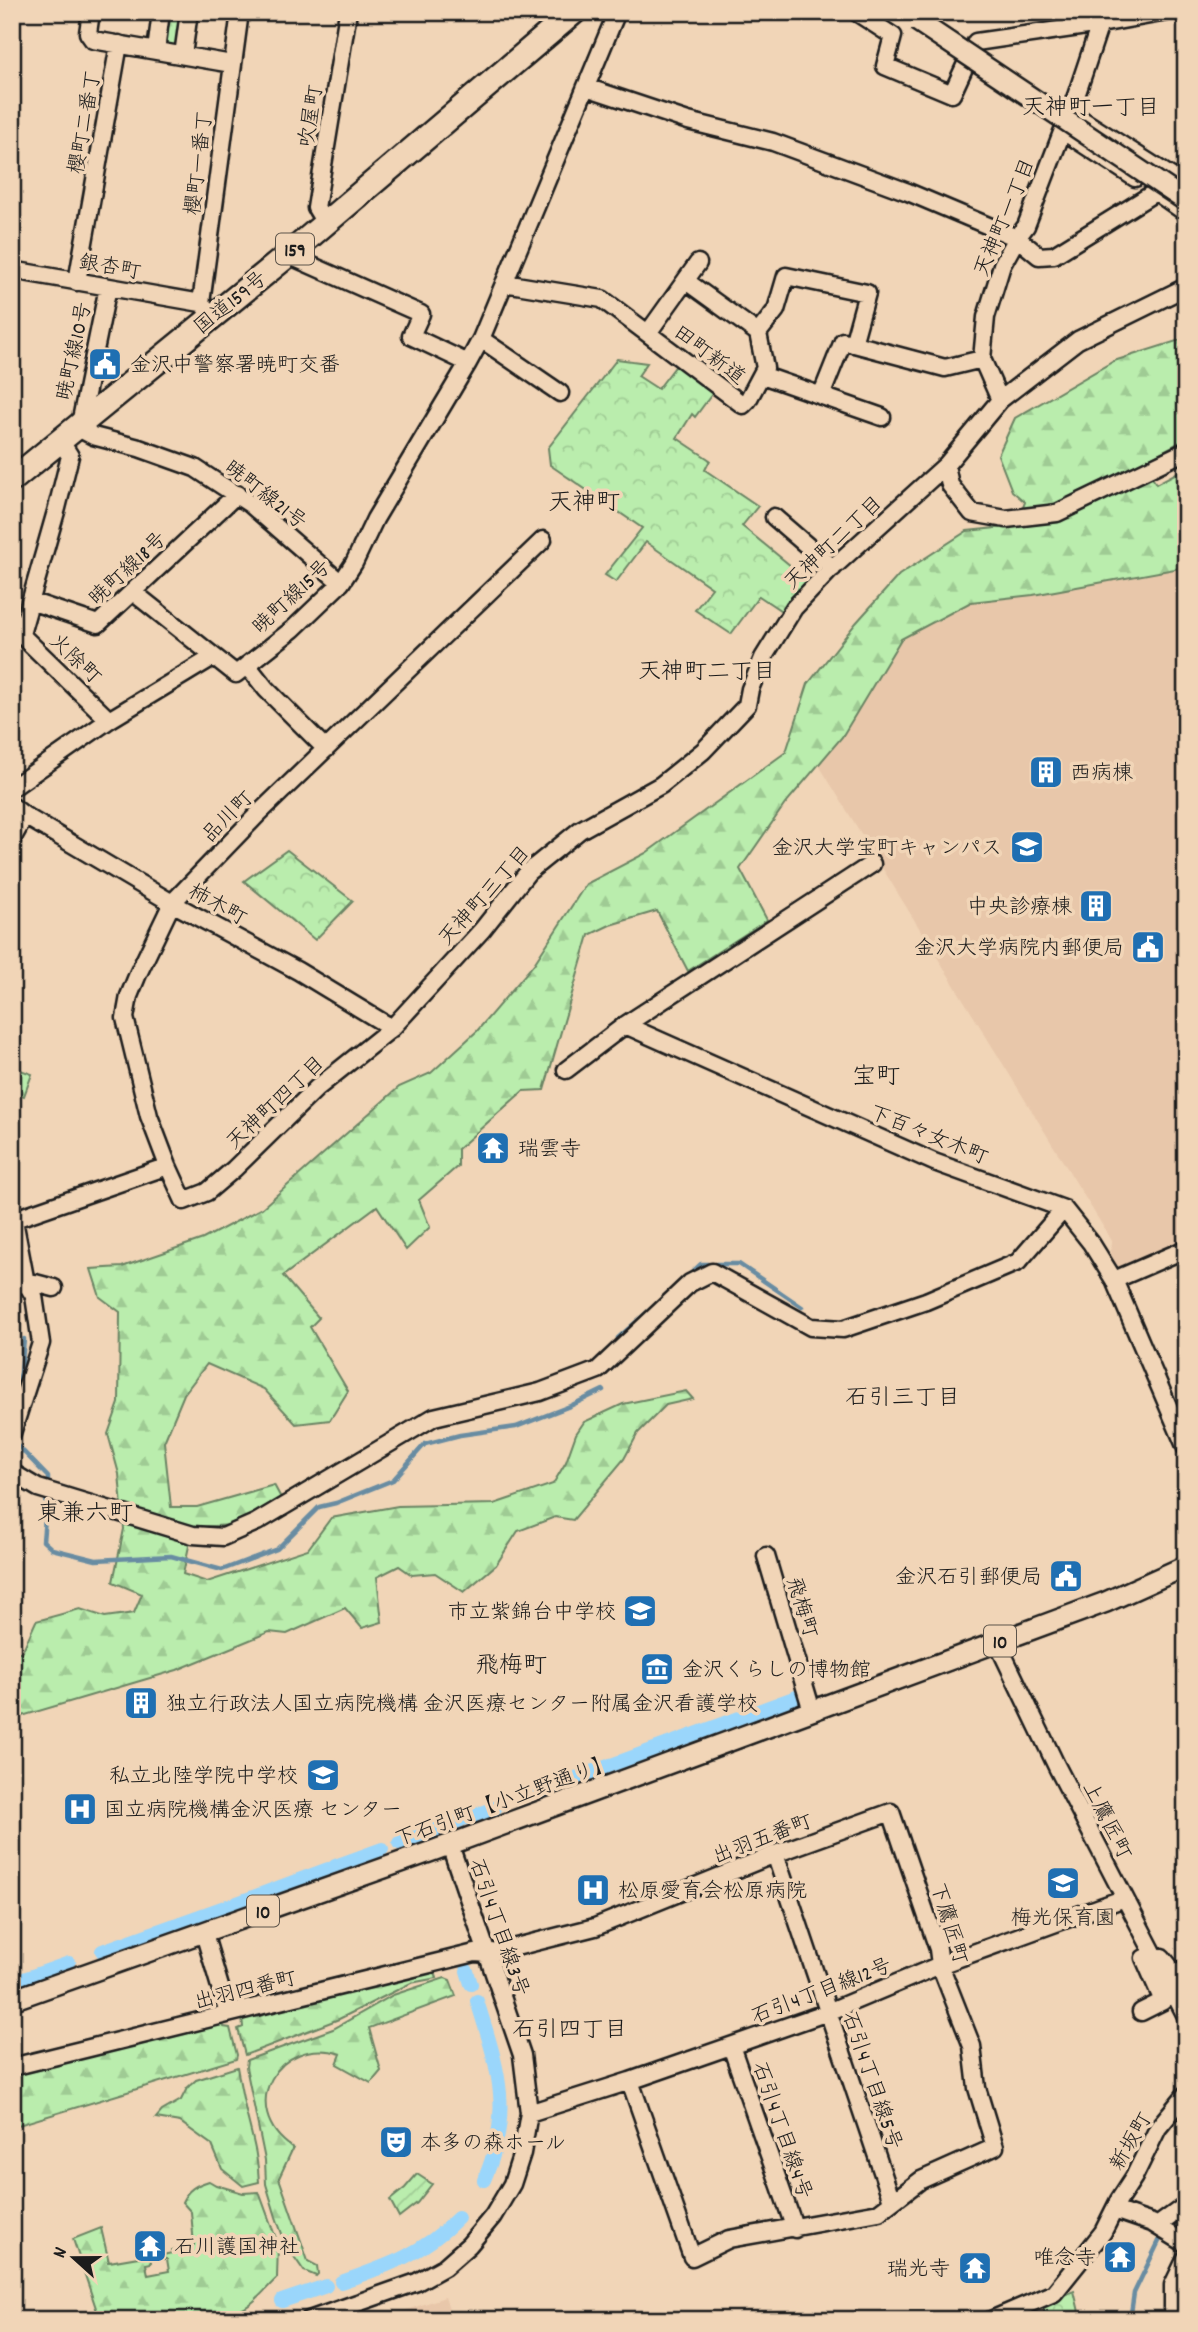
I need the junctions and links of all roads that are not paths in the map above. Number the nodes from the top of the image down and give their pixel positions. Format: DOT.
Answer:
graph roads {
  1 [pos="91,12"];
  2 [pos="161,12"];
  3 [pos="188,12"];
  4 [pos="240,12"];
  5 [pos="348,12"];
  6 [pos="573,12"];
  7 [pos="617,12"];
  8 [pos="856,12"];
  9 [pos="1167,12"];
  10 [pos="911,16"];
  11 [pos="1102,18"];
  12 [pos="119,44"];
  13 [pos="156,51"];
  14 [pos="183,55"];
  15 [pos="232,64"];
  16 [pos="586,88"];
  17 [pos="1070,112"];
  18 [pos="1063,131"];
  19 [pos="1183,179"];
  20 [pos="1156,192"];
  21 [pos="1186,201"];
  22 [pos="1186,213"];
  23 [pos="326,223"];
  24 [pos="1017,238"];
  25 [pos="288,256"];
  26 [pos="698,263"];
  27 [pos="12,270"];
  28 [pos="686,281"];
  29 [pos="77,282"];
  30 [pos="504,283"];
  31 [pos="108,287"];
  32 [pos="1186,287"];
  33 [pos="207,309"];
  34 [pos="648,333"];
  35 [pos="758,333"];
  36 [pos="481,339"];
  37 [pos="853,344"];
  38 [pos="982,359"];
  39 [pos="468,363"];
  40 [pos="762,375"];
  41 [pos="560,393"];
  42 [pos="821,396"];
  43 [pos="1000,400"];
  44 [pos="882,417"];
  45 [pos="72,431"];
  46 [pos="1186,451"];
  47 [pos="946,465"];
  48 [pos="12,480"];
  49 [pos="237,494"];
  50 [pos="774,517"];
  51 [pos="543,540"];
  52 [pos="833,568"];
  53 [pos="341,583"];
  54 [pos="133,592"];
  55 [pos="30,601"];
  56 [pos="16,630"];
  57 [pos="213,657"];
  58 [pos="247,665"];
  59 [pos="109,720"];
  60 [pos="326,749"];
  61 [pos="12,788"];
  62 [pos="622,807"];
  63 [pos="19,811"];
  64 [pos="12,839"];
  65 [pos="872,864"];
  66 [pos="172,903"];
  67 [pos="625,1025"];
  68 [pos="392,1028"];
  69 [pos="566,1070"];
  70 [pos="167,1166"];
  71 [pos="184,1201"];
  72 [pos="1064,1209"];
  73 [pos="13,1220"];
  74 [pos="1186,1249"];
  75 [pos="1114,1280"];
  76 [pos="19,1284"];
  77 [pos="54,1288"];
  78 [pos="12,1433"];
  79 [pos="1186,1448"];
  80 [pos="12,1471"];
  81 [pos="766,1556"];
  82 [pos="1186,1566"];
  83 [pos="997,1642"];
  84 [pos="812,1710"];
  85 [pos="891,1812"];
  86 [pos="450,1845"];
  87 [pos="775,1854"];
  88 [pos="1125,1898"];
  89 [pos="1140,1931"];
  90 [pos="204,1933"];
  91 [pos="488,1954"];
  92 [pos="940,1965"];
  93 [pos="1179,1978"];
  94 [pos="12,2000"];
  95 [pos="828,2012"];
  96 [pos="1141,2012"];
  97 [pos="228,2014"];
  98 [pos="1186,2017"];
  99 [pos="731,2046"];
  100 [pos="12,2067"];
  101 [pos="630,2081"];
  102 [pos="1186,2095"];
  103 [pos="529,2113"];
  104 [pos="892,2200"];
  105 [pos="1186,2205"];
  106 [pos="1114,2210"];
  107 [pos="1157,2226"];
  108 [pos="795,2228"];
  109 [pos="1186,2244"];
  110 [pos="1186,2258"];
  111 [pos="1177,2316"];
  112 [pos="309,2320"];
  113 [pos="991,2320"];
  1 -- 12 [label="street"];
  2 -- 13 [label="street"];
  3 -- 14 [label="street"];
  4 -- 15 [label="street, 櫻町一番丁"];
  5 -- 23 [label="street, 吹屋町"];
  6 -- 23 [label="highway, 国道159号 / 159"];
  7 -- 16 [label="street, 暁町線15号"];
  8 -- 11 [label="street"];
  9 -- 11 [label="street"];
  10 -- 21 [label="main road, bridge"];
  11 -- 17 [label="street, 天神町一丁目"];
  12 -- 13 [label="street, 櫻町二番丁"];
  12 -- 29 [label="street, 櫻町二番丁"];
  13 -- 14 [label="street, 櫻町二番丁"];
  14 -- 15 [label="street, 櫻町二番丁"];
  15 -- 33 [label="street, 櫻町一番丁"];
  16 -- 24 [label="street"];
  16 -- 30 [label="street, 暁町線15号"];
  17 -- 18 [label="street, 天神町一丁目"];
  17 -- 19 [label="street"];
  18 -- 20 [label="street"];
  18 -- 24 [label="street, 天神町一丁目"];
  19 -- 20 [label="street"];
  20 -- 22 [label="street"];
  20 -- 24 [label="street"];
  23 -- 25 [label="highway, 国道159号 / 159"];
  24 -- 38 [label="street, 天神町一丁目"];
  25 -- 33 [label="highway, 国道159号 / 159"];
  25 -- 39 [label="street"];
  26 -- 28 [label="street"];
  27 -- 29 [label="street, 銀杏町"];
  28 -- 34 [label="street"];
  28 -- 35 [label="street"];
  29 -- 31 [label="street, 銀杏町"];
  30 -- 34 [label="street, 田町新道"];
  30 -- 36 [label="street, 暁町線15号"];
  31 -- 33 [label="street, 銀杏町"];
  31 -- 45 [label="street, 暁町線10号"];
  32 -- 43 [label="street"];
  33 -- 45 [label="highway, 国道159号 / 159"];
  34 -- 40 [label="street, 田町新道"];
  35 -- 37 [label="street"];
  35 -- 40 [label="street"];
  36 -- 39 [label="street, 暁町線15号"];
  36 -- 41 [label="street"];
  37 -- 38 [label="street"];
  37 -- 42 [label="street"];
  38 -- 43 [label="street, 天神町一丁目"];
  39 -- 53 [label="street, 暁町線15号"];
  40 -- 42 [label="street, 田町新道"];
  42 -- 44 [label="street, 田町新道"];
  43 -- 47 [label="street"];
  45 -- 48 [label="highway, 国道159号 / 159"];
  45 -- 49 [label="street, 暁町線21号"];
  45 -- 55 [label="street"];
  46 -- 47 [label="street"];
  47 -- 52 [label="street, 天神町二丁目"];
  49 -- 53 [label="street, 暁町線21号"];
  49 -- 54 [label="street, 暁町線18号"];
  50 -- 52 [label="street"];
  51 -- 60 [label="street, 品川町"];
  52 -- 62 [label="street, 天神町二丁目"];
  53 -- 58 [label="street, 暁町線15号"];
  54 -- 55 [label="street, 暁町線18号"];
  54 -- 57 [label="street"];
  55 -- 56 [label="street"];
  56 -- 59 [label="street, 火除町"];
  57 -- 58 [label="street, 暁町線15号"];
  57 -- 59 [label="street"];
  58 -- 60 [label="street"];
  59 -- 61 [label="street"];
  60 -- 66 [label="street, 品川町"];
  62 -- 68 [label="street, 天神町三丁目"];
  63 -- 64 [label="street"];
  63 -- 66 [label="street, 柿木町"];
  65 -- 67 [label="street"];
  66 -- 68 [label="street, 柿木町"];
  66 -- 70 [label="street, 品川町"];
  67 -- 69 [label="street"];
  67 -- 72 [label="street, 下百々女木町"];
  68 -- 71 [label="street, 天神町四丁目"];
  70 -- 71 [label="street, 品川町"];
  70 -- 73 [label="street"];
  72 -- 75 [label="street"];
  72 -- 80 [label="street"];
  73 -- 76 [label="street"];
  74 -- 75 [label="street"];
  75 -- 79 [label="street"];
  76 -- 77 [label="street"];
  76 -- 78 [label="street"];
  81 -- 84 [label="street, 飛梅町"];
  82 -- 83 [label="main road, 10"];
  83 -- 84 [label="main road, 10"];
  83 -- 88 [label="street, 上鷹匠町"];
  84 -- 86 [label="main road, 下石引町【小立野通り】 / 10"];
  85 -- 87 [label="street, 出羽五番町"];
  85 -- 92 [label="street, 下鷹匠町"];
  86 -- 90 [label="main road, 下石引町【小立野通り】 / 10"];
  86 -- 91 [label="street, 石引4丁目線3号"];
  87 -- 91 [label="street, 出羽五番町"];
  87 -- 95 [label="street, 石引4丁目線5号"];
  88 -- 89 [label="street, 上鷹匠町"];
  88 -- 92 [label="street, 石引4丁目線12号"];
  89 -- 93 [label="street"];
  89 -- 96 [label="street"];
  89 -- 98 [label="street, 上鷹匠町"];
  90 -- 94 [label="main road, 下石引町【小立野通り】 / 10"];
  90 -- 97 [label="street"];
  91 -- 97 [label="street, 出羽四番町"];
  91 -- 103 [label="street, 石引4丁目線3号"];
  92 -- 95 [label="street, 石引4丁目線12号"];
  92 -- 104 [label="street, 下鷹匠町"];
  95 -- 99 [label="street, 石引4丁目線12号"];
  95 -- 104 [label="street, 石引4丁目線5号"];
  97 -- 100 [label="street, 出羽四番町"];
  99 -- 101 [label="street, 石引4丁目線12号"];
  99 -- 108 [label="street, 石引4丁目線4号"];
  101 -- 103 [label="street, 石引4丁目線12号"];
  101 -- 108 [label="street"];
  102 -- 106 [label="street, 新坂町"];
  103 -- 112 [label="street, 石引4丁目線3号"];
  104 -- 108 [label="street"];
  105 -- 107 [label="street"];
  106 -- 107 [label="street"];
  106 -- 113 [label="street, 新坂町"];
  107 -- 109 [label="street"];
  110 -- 111 [label="street"];
}
